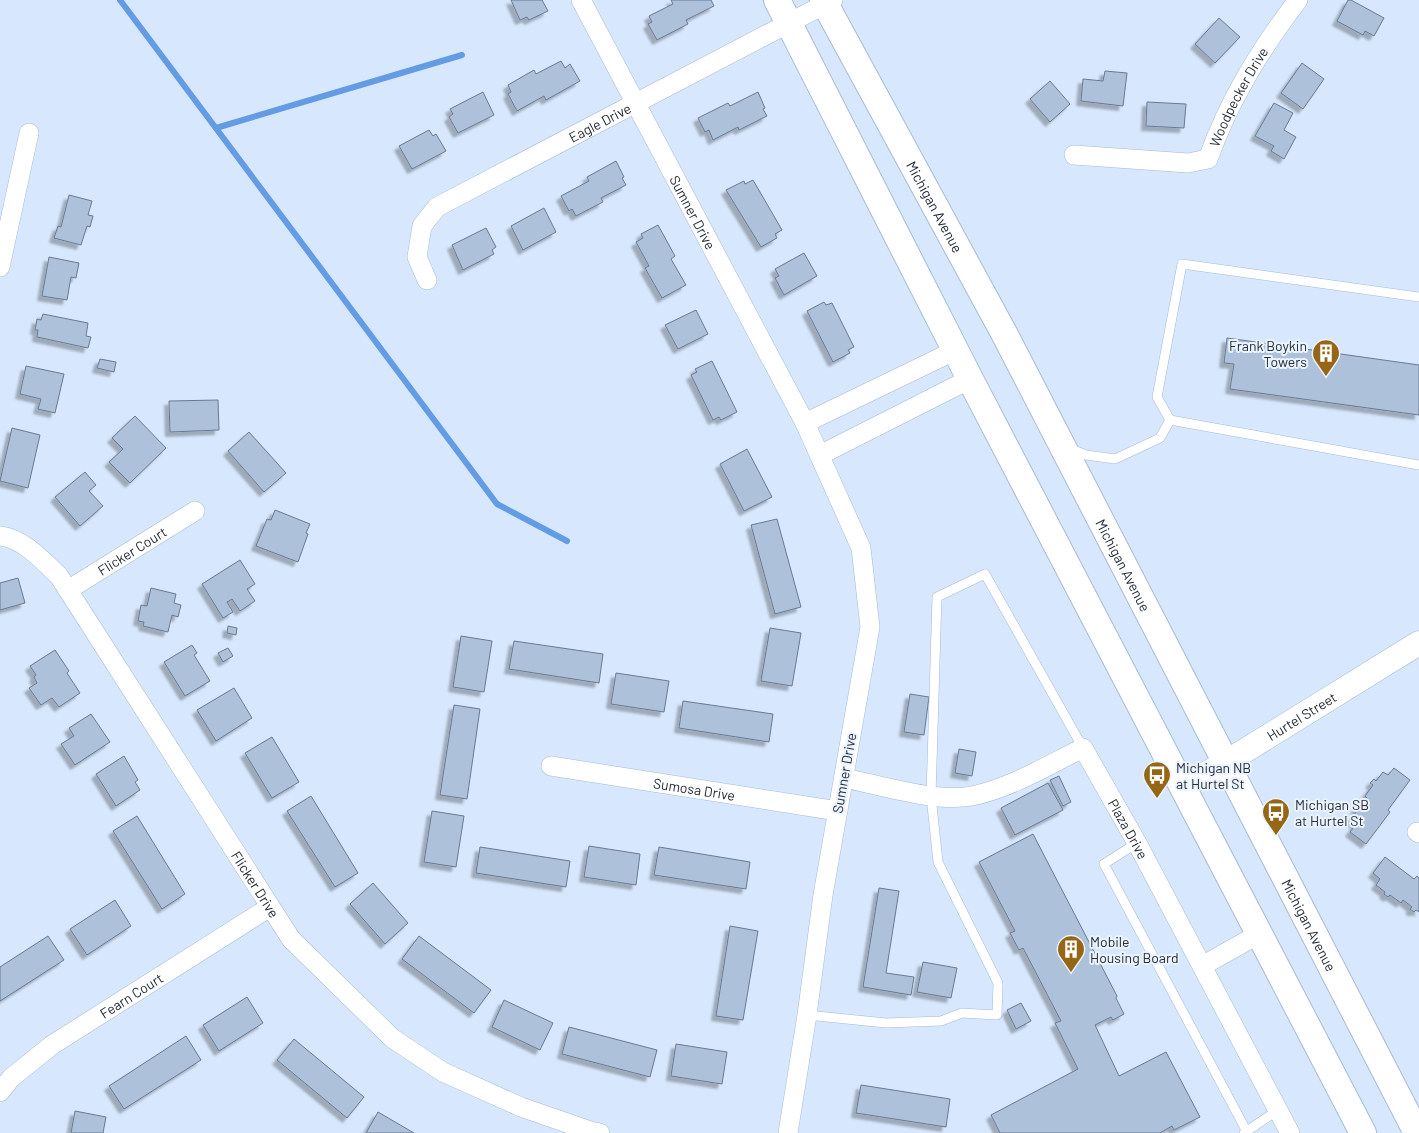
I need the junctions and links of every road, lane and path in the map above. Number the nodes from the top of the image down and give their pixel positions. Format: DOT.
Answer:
graph roads {
  1 [pos="581,0"];
  2 [pos="778,0"];
  3 [pos="1298,0"];
  4 [pos="827,1"];
  5 [pos="789,24"];
  6 [pos="636,105"];
  7 [pos="29,133"];
  8 [pos="1074,155"];
  9 [pos="0,267"];
  10 [pos="427,280"];
  11 [pos="1419,298"];
  12 [pos="956,350"];
  13 [pos="970,379"];
  14 [pos="1170,420"];
  15 [pos="806,423"];
  16 [pos="1061,444"];
  17 [pos="820,454"];
  18 [pos="1419,465"];
  19 [pos="195,511"];
  20 [pos="0,536"];
  21 [pos="68,590"];
  22 [pos="1419,643"];
  23 [pos="1084,748"];
  24 [pos="1225,763"];
  25 [pos="551,766"];
  26 [pos="844,778"];
  27 [pos="1182,787"];
  28 [pos="931,796"];
  29 [pos="838,811"];
  30 [pos="1137,844"];
  31 [pos="270,907"];
  32 [pos="1259,934"];
  33 [pos="1202,966"];
  34 [pos="807,1015"];
  35 [pos="0,1092"];
  36 [pos="1278,1110"];
  37 [pos="1245,1132"];
  38 [pos="600,1133"];
  39 [pos="788,1133"];
  40 [pos="1290,1133"];
  41 [pos="1363,1133"];
  42 [pos="1418,1133"];
  1 -- 6 [label="street, Sumner Drive"];
  2 -- 5 [label="main road"];
  3 -- 8 [label="street, Woodpecker Drive"];
  4 -- 5 [label="street, Eagle Drive"];
  4 -- 16 [label="main road, Michigan Avenue"];
  5 -- 6 [label="street, Eagle Drive"];
  5 -- 12 [label="main road"];
  6 -- 10 [label="street, Eagle Drive"];
  6 -- 15 [label="street, Sumner Drive"];
  7 -- 9 [label="street"];
  11 -- 14 [label="lane"];
  12 -- 13 [label="main road"];
  12 -- 15 [label="street"];
  13 -- 17 [label="street"];
  13 -- 27 [label="main road"];
  14 -- 16 [label="lane"];
  14 -- 18 [label="lane"];
  15 -- 17 [label="street, Sumner Drive"];
  16 -- 24 [label="main road, Michigan Avenue"];
  17 -- 26 [label="street, Sumner Drive"];
  19 -- 21 [label="street, Flicker Court"];
  20 -- 21 [label="street, Flicker Drive"];
  21 -- 31 [label="street, Flicker Drive"];
  22 -- 24 [label="street, Hurtel Street"];
  23 -- 28 [label="street"];
  23 -- 28 [label="lane"];
  23 -- 30 [label="street, Plaza Drive"];
  24 -- 27 [label="street, Hurtel Street"];
  24 -- 42 [label="main road, Michigan Avenue"];
  25 -- 29 [label="street, Sumosa Drive"];
  26 -- 28 [label="street"];
  26 -- 29 [label="street, Sumner Drive"];
  27 -- 32 [label="main road"];
  28 -- 34 [label="lane"];
  29 -- 34 [label="street, Sumner Drive"];
  30 -- 33 [label="street, Plaza Drive"];
  30 -- 37 [label="lane"];
  31 -- 35 [label="street, Fearn Court"];
  31 -- 38 [label="street, Flicker Drive"];
  32 -- 33 [label="street"];
  32 -- 41 [label="main road"];
  33 -- 36 [label="street, Plaza Drive"];
  34 -- 39 [label="street, Sumner Drive"];
  36 -- 37 [label="lane"];
  36 -- 40 [label="street, Plaza Drive"];
}
